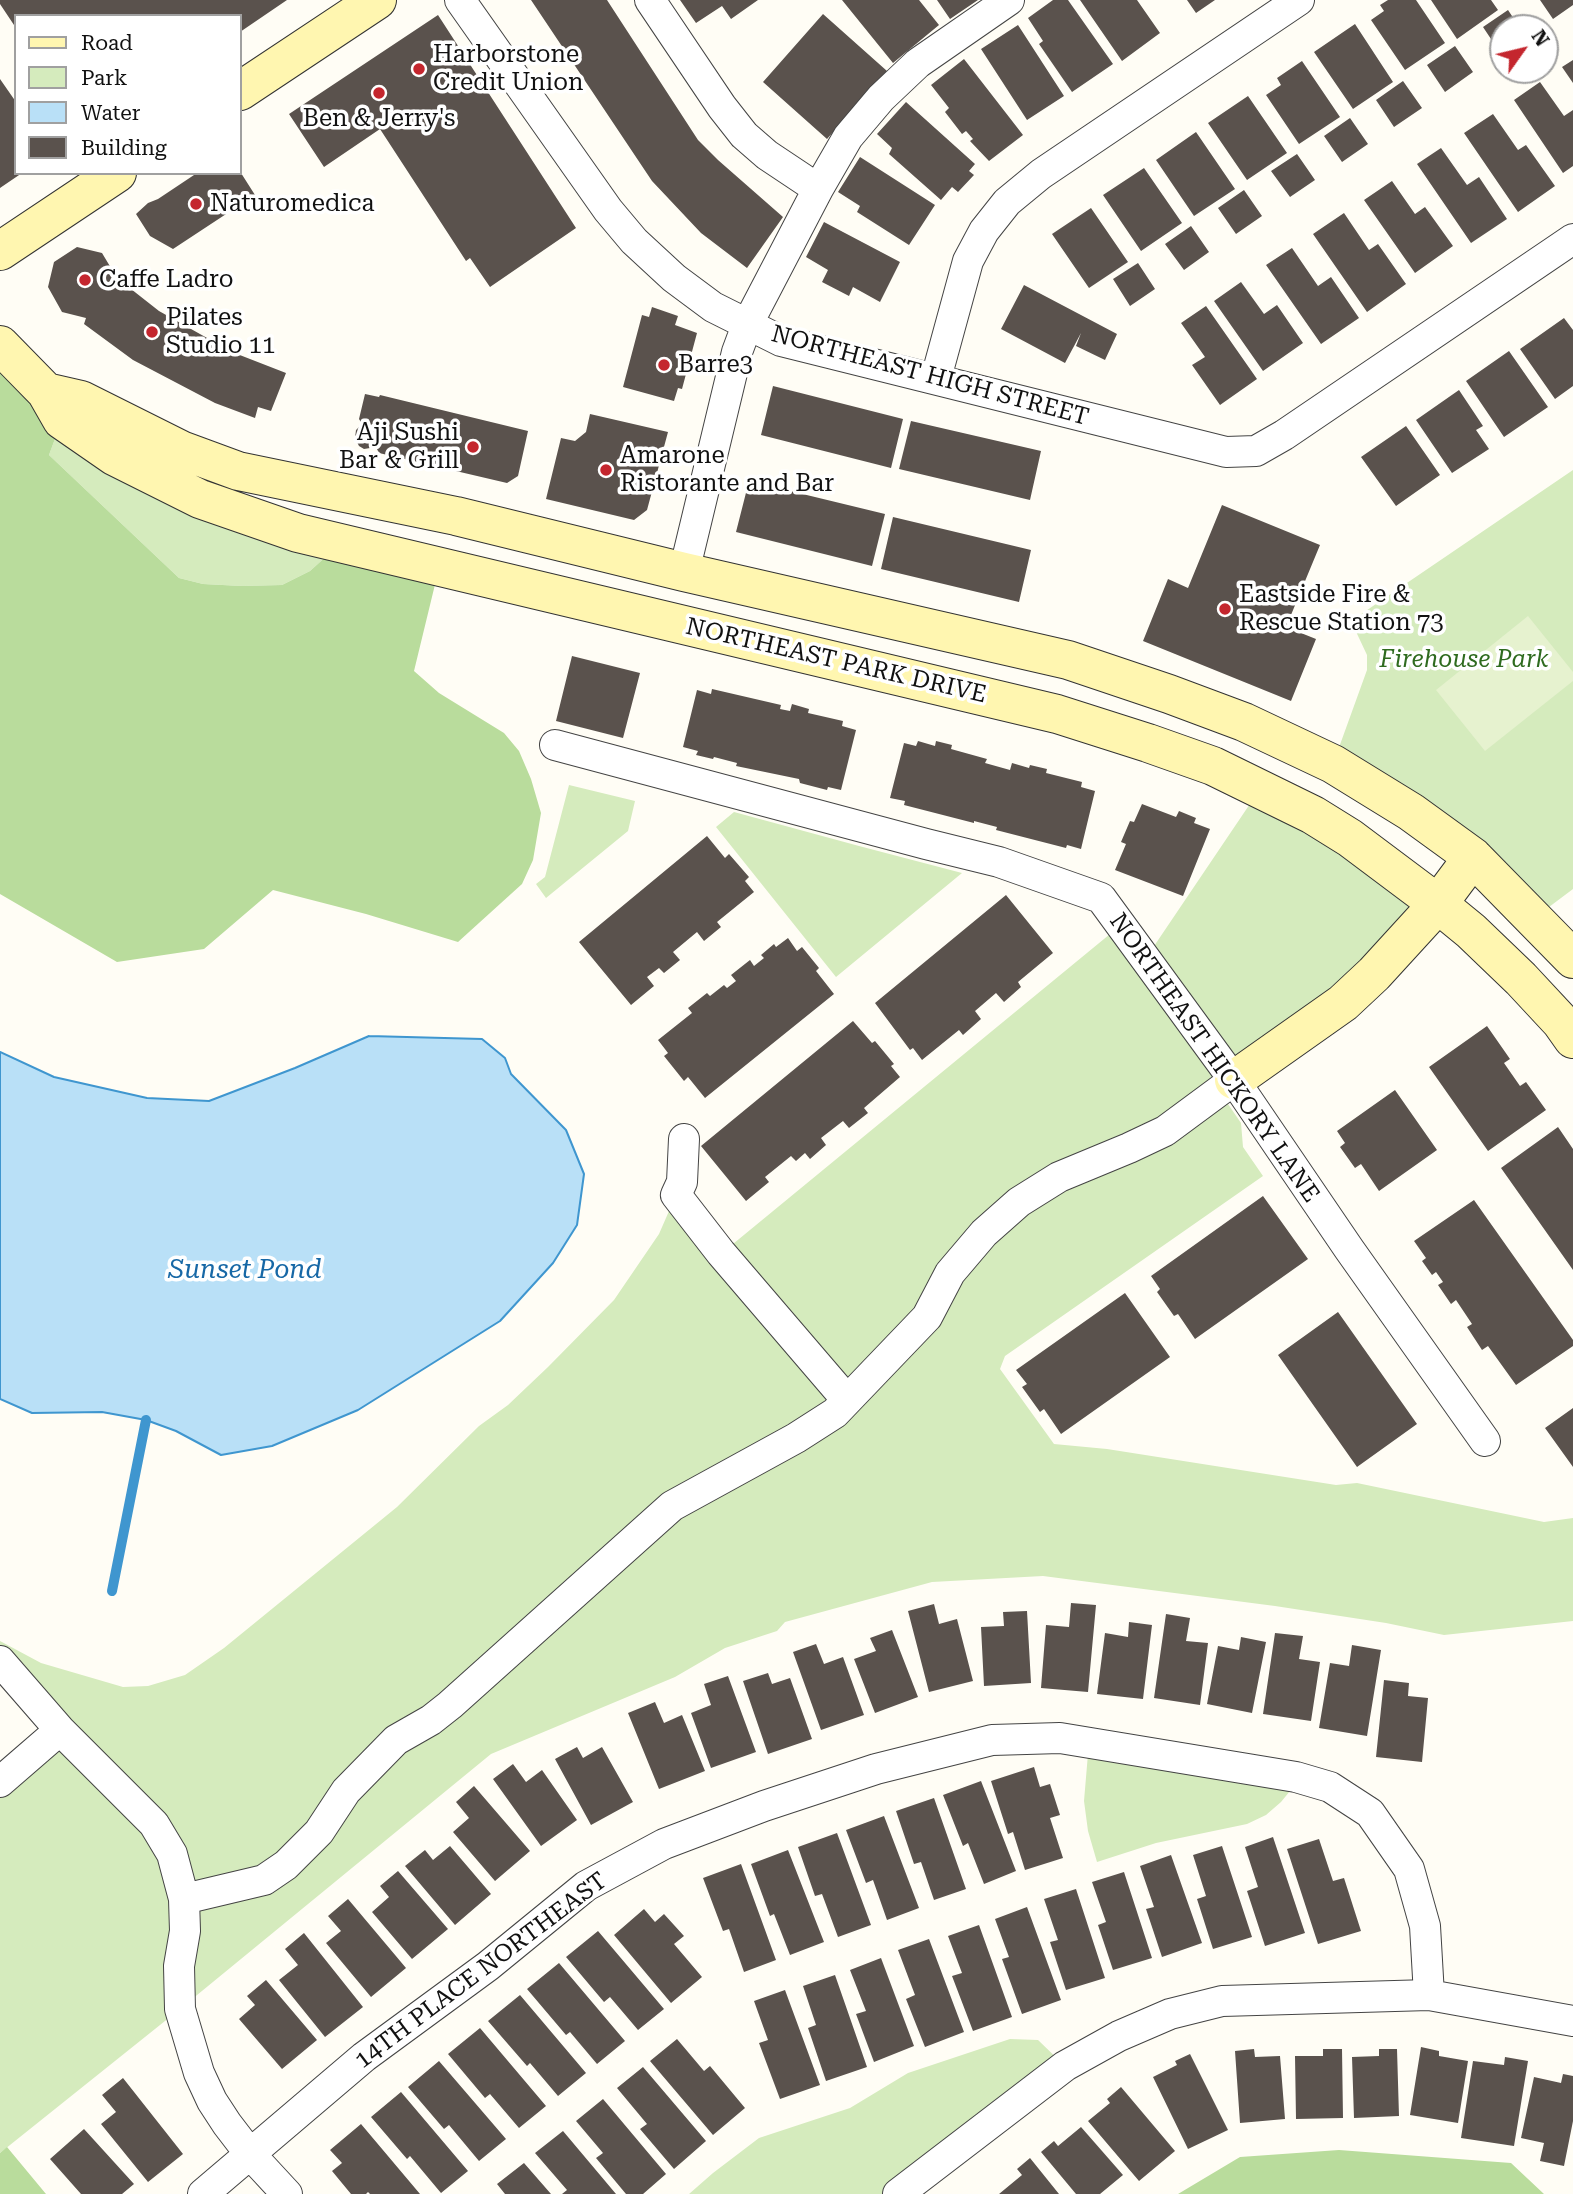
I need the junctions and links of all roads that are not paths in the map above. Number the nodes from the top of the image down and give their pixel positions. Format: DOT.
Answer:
graph roads {
  1 [pos="377,0"];
  2 [pos="460,0"];
  3 [pos="650,0"];
  4 [pos="1009,0"];
  5 [pos="1299,0"];
  6 [pos="242,91"];
  7 [pos="114,175"];
  8 [pos="818,189"];
  9 [pos="1573,239"];
  10 [pos="0,251"];
  11 [pos="747,325"];
  12 [pos="0,345"];
  13 [pos="936,378"];
  14 [pos="46,392"];
  15 [pos="684,572"];
  16 [pos="555,745"];
  17 [pos="1473,857"];
  18 [pos="1438,904"];
  19 [pos="1573,959"];
  20 [pos="1573,1039"];
  21 [pos="1234,1080"];
  22 [pos="684,1139"];
  23 [pos="848,1400"];
  24 [pos="1485,1441"];
  25 [pos="0,1661"];
  26 [pos="60,1730"];
  27 [pos="0,1782"];
  28 [pos="184,1899"];
  29 [pos="1429,1995"];
  30 [pos="1573,2021"];
  31 [pos="250,2154"];
  32 [pos="202,2194"];
  33 [pos="287,2194"];
  34 [pos="898,2194"];
  1 -- 6 [label="street"];
  2 -- 11 [label="street, NORTHEAST HIGH STREET"];
  3 -- 8 [label="street"];
  4 -- 8 [label="street"];
  5 -- 13 [label="street"];
  7 -- 10 [label="street"];
  8 -- 11 [label="street"];
  9 -- 13 [label="street, NORTHEAST HIGH STREET"];
  11 -- 13 [label="street, NORTHEAST HIGH STREET"];
  11 -- 15 [label="street"];
  12 -- 14 [label="street, NORTHEAST PARK DRIVE"];
  14 -- 15 [label="street"];
  14 -- 18 [label="street, NORTHEAST PARK DRIVE"];
  15 -- 17 [label="street"];
  16 -- 21 [label="street, NORTHEAST HICKORY LANE"];
  17 -- 18 [label="street"];
  17 -- 19 [label="street"];
  18 -- 20 [label="street, NORTHEAST PARK DRIVE"];
  18 -- 21 [label="street"];
  21 -- 23 [label="street"];
  21 -- 24 [label="street, NORTHEAST HICKORY LANE"];
  22 -- 23 [label="street"];
  23 -- 28 [label="street"];
  25 -- 26 [label="street"];
  26 -- 27 [label="street"];
  26 -- 28 [label="street"];
  28 -- 31 [label="street"];
  29 -- 30 [label="street"];
  29 -- 31 [label="street, 14TH PLACE NORTHEAST"];
  29 -- 34 [label="street"];
  31 -- 32 [label="street, 14TH PLACE NORTHEAST"];
  31 -- 33 [label="street"];
}
